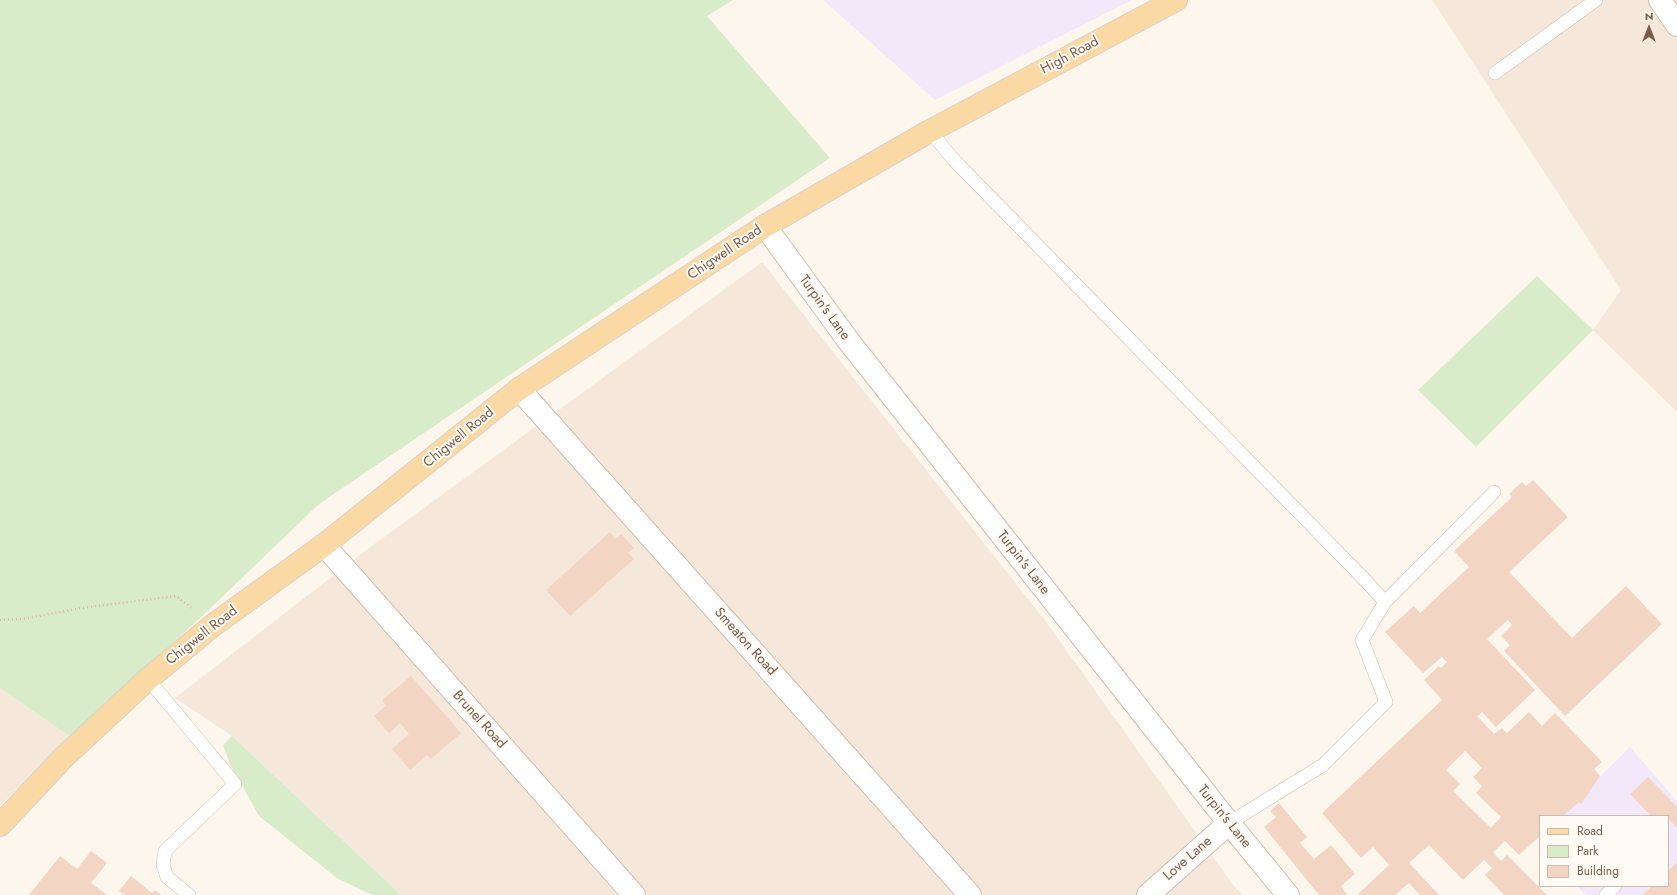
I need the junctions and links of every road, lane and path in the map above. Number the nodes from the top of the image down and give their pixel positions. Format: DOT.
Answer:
graph roads {
  1 [pos="1176,0"];
  2 [pos="1596,0"];
  3 [pos="1660,0"];
  4 [pos="1677,25"];
  5 [pos="1495,73"];
  6 [pos="964,113"];
  7 [pos="930,131"];
  8 [pos="765,226"];
  9 [pos="519,389"];
  10 [pos="1494,492"];
  11 [pos="324,545"];
  12 [pos="1385,602"];
  13 [pos="0,620"];
  14 [pos="212,626"];
  15 [pos="148,679"];
  16 [pos="1229,823"];
  17 [pos="0,825"];
  18 [pos="1614,887"];
  19 [pos="189,895"];
  20 [pos="634,895"];
  21 [pos="970,895"];
  22 [pos="1148,895"];
  23 [pos="1288,895"];
  24 [pos="1606,895"];
  1 -- 6 [label="main road, High Road"];
  2 -- 5 [label="lane"];
  3 -- 4 [label="street"];
  6 -- 7 [label="main road, Chigwell Road"];
  7 -- 8 [label="main road, Chigwell Road"];
  7 -- 12 [label="lane"];
  8 -- 9 [label="main road, Chigwell Road"];
  8 -- 16 [label="street, Turpin's Lane"];
  9 -- 11 [label="main road, Chigwell Road"];
  9 -- 21 [label="street, Smeaton Road"];
  10 -- 12 [label="lane"];
  11 -- 14 [label="main road, Chigwell Road"];
  11 -- 20 [label="street, Brunel Road"];
  12 -- 16 [label="lane"];
  13 -- 14 [label="path"];
  14 -- 15 [label="main road, Chigwell Road"];
  15 -- 17 [label="main road, Chigwell Road"];
  15 -- 19 [label="lane"];
  16 -- 22 [label="street, Love Lane"];
  16 -- 23 [label="street, Turpin's Lane"];
  18 -- 24 [label="lane"];
}
